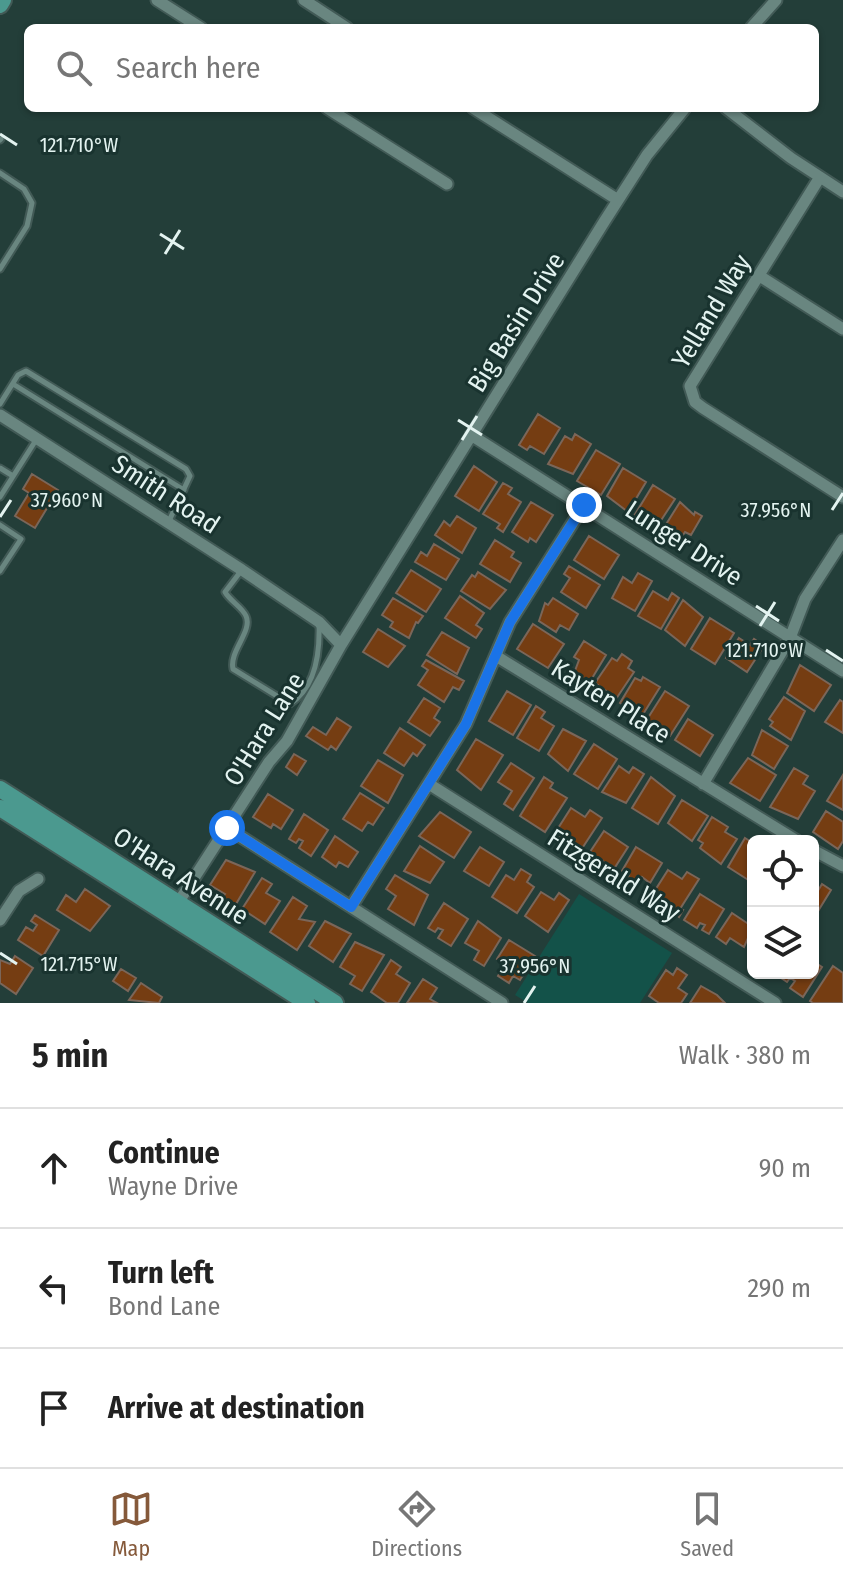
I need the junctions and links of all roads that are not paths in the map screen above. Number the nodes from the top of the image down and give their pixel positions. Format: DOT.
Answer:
graph roads {
  1 [pos="3,0"];
  2 [pos="157,0"];
  3 [pos="304,0"];
  4 [pos="776,0"];
  5 [pos="0,5"];
  6 [pos="195,24"];
  7 [pos="341,24"];
  8 [pos="755,24"];
  9 [pos="333,112"];
  10 [pos="479,112"];
  11 [pos="682,112"];
  12 [pos="731,112"];
  13 [pos="0,173"];
  14 [pos="820,177"];
  15 [pos="447,184"];
  16 [pos="843,192"];
  17 [pos="618,200"];
  18 [pos="0,269"];
  19 [pos="758,275"];
  20 [pos="843,329"];
  21 [pos="13,384"];
  22 [pos="0,404"];
  23 [pos="0,415"];
  24 [pos="471,435"];
  25 [pos="38,436"];
  26 [pos="0,468"];
  27 [pos="13,476"];
  28 [pos="184,490"];
  29 [pos="0,497"];
  30 [pos="843,497"];
  31 [pos="584,505"];
  32 [pos="168,522"];
  33 [pos="0,525"];
  34 [pos="843,540"];
  35 [pos="242,570"];
  36 [pos="0,571"];
  37 [pos="319,622"];
  38 [pos="790,638"];
  39 [pos="341,645"];
  40 [pos="496,656"];
  41 [pos="843,671"];
  42 [pos="429,784"];
  43 [pos="703,784"];
  44 [pos="0,789"];
  45 [pos="0,808"];
  46 [pos="227,828"];
  47 [pos="787,835"];
  48 [pos="819,853"];
  49 [pos="843,866"];
  50 [pos="38,879"];
  51 [pos="351,907"];
  52 [pos="174,909"];
  53 [pos="0,920"];
  54 [pos="307,1003"];
  55 [pos="335,1003"];
  56 [pos="502,1003"];
  57 [pos="775,1003"];
  1 -- 5 [label="street"];
  2 -- 6 [label="street"];
  3 -- 7 [label="street"];
  4 -- 8 [label="street"];
  9 -- 15 [label="street"];
  10 -- 17 [label="street"];
  11 -- 17 [label="street, Big Basin Drive"];
  12 -- 14 [label="street"];
  13 -- 18 [label="lane"];
  14 -- 16 [label="street"];
  14 -- 19 [label="street, Yelland Way"];
  17 -- 24 [label="street, Big Basin Drive"];
  19 -- 20 [label="street"];
  19 -- 30 [label="street, Yelland Way"];
  21 -- 22 [label="lane"];
  21 -- 28 [label="lane"];
  21 -- 28 [label="lane"];
  23 -- 25 [label="street, Smith Road"];
  24 -- 31 [label="street, Lunger Drive"];
  24 -- 39 [label="street, Big Basin Drive"];
  25 -- 27 [label="lane"];
  25 -- 32 [label="street, Smith Road"];
  26 -- 27 [label="lane"];
  27 -- 29 [label="lane"];
  28 -- 32 [label="lane"];
  31 -- 38 [label="street, Lunger Drive"];
  31 -- 40 [label="street"];
  32 -- 35 [label="street, Smith Road"];
  33 -- 36 [label="lane"];
  34 -- 38 [label="street"];
  35 -- 37 [label="street, Smith Road"];
  35 -- 37 [label="lane"];
  37 -- 39 [label="street, Smith Road"];
  38 -- 41 [label="street, Lunger Drive"];
  38 -- 43 [label="street"];
  39 -- 46 [label="street, O'Hara Lane"];
  40 -- 42 [label="street"];
  40 -- 43 [label="street, Kayten Place"];
  42 -- 51 [label="street"];
  42 -- 57 [label="street, Fitzgerald Way"];
  43 -- 47 [label="street, Kayten Place"];
  44 -- 52 [label="street, O'Hara Avenue"];
  45 -- 52 [label="street, O'Hara Avenue"];
  46 -- 51 [label="street"];
  46 -- 52 [label="street, O'Hara Lane"];
  48 -- 49 [label="street"];
  50 -- 53 [label="street"];
  51 -- 56 [label="street"];
  52 -- 54 [label="street, O'Hara Avenue"];
  52 -- 55 [label="street, O'Hara Avenue"];
}
